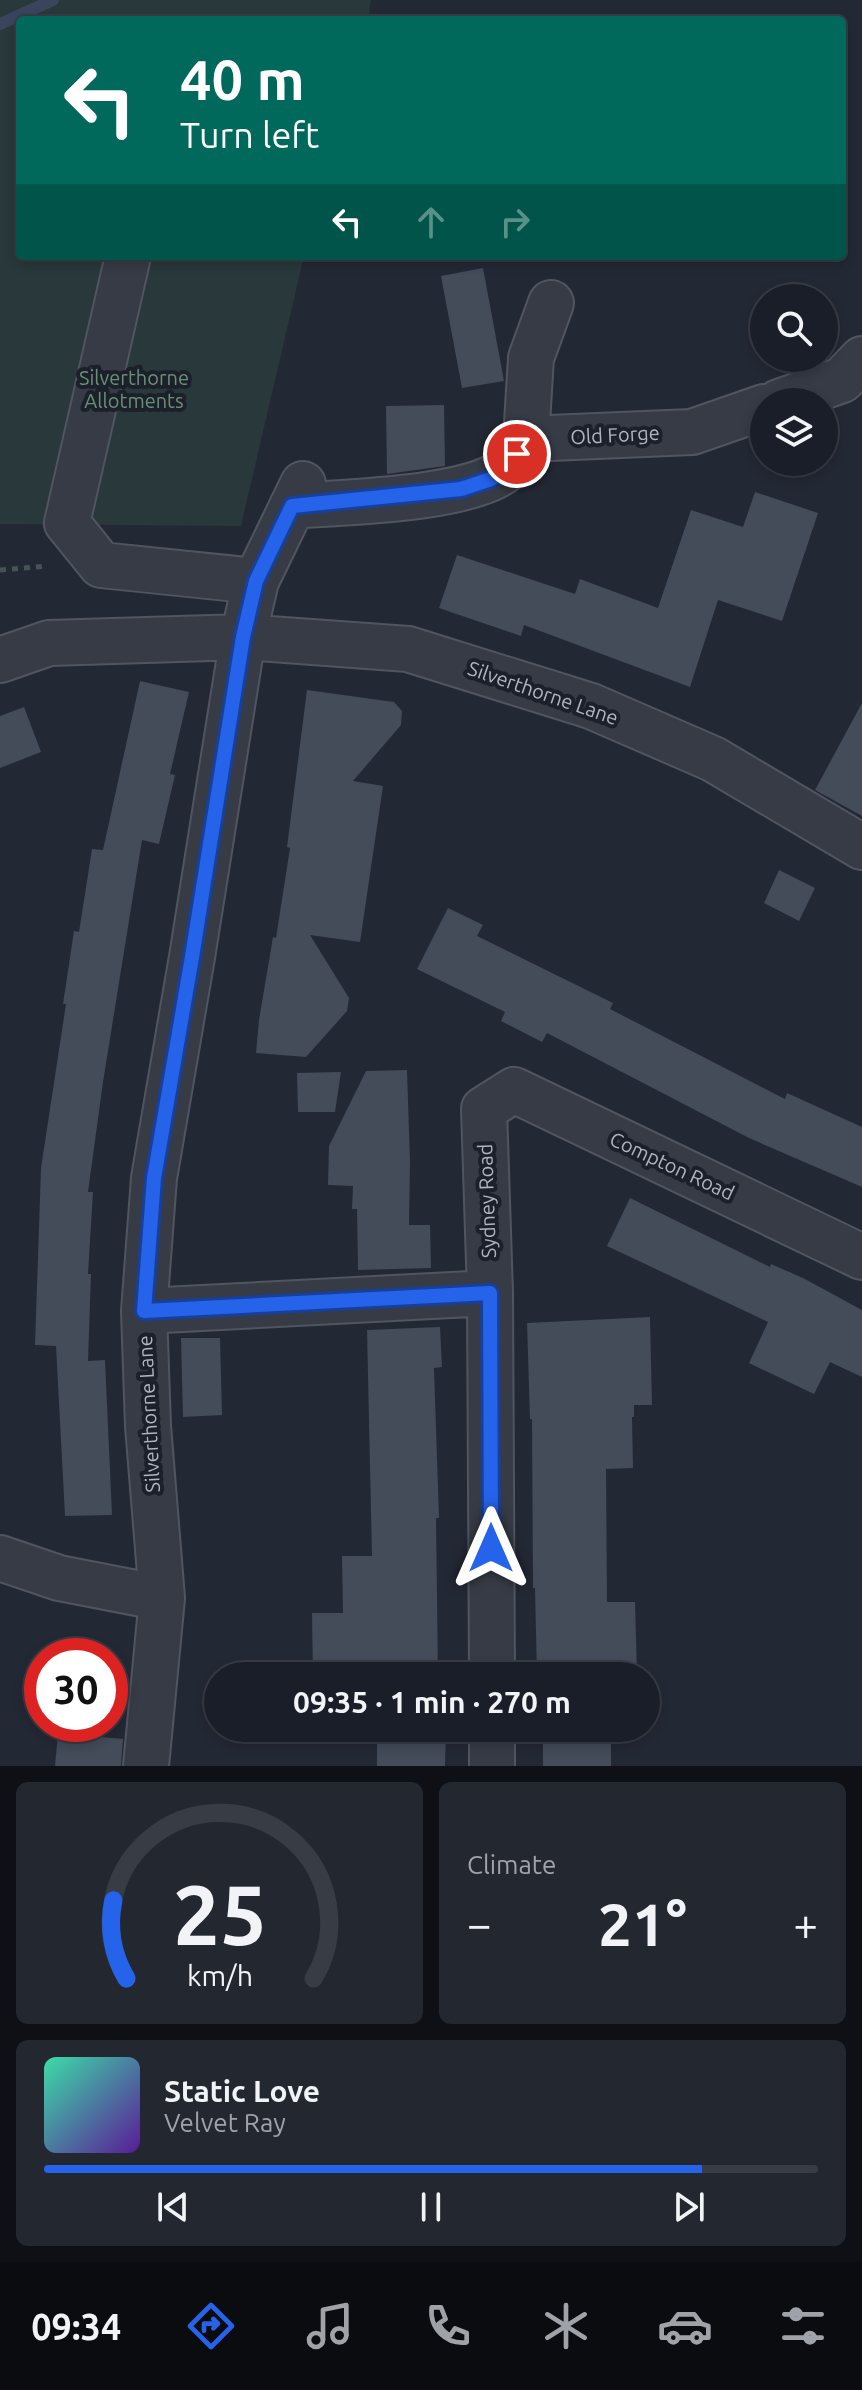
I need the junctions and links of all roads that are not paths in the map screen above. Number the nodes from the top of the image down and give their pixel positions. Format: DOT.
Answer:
graph roads {
  1 [pos="127,260"];
  2 [pos="551,303"];
  3 [pos="862,359"];
  4 [pos="819,388"];
  5 [pos="750,412"];
  6 [pos="526,439"];
  7 [pos="256,581"];
  8 [pos="243,637"];
  9 [pos="0,660"];
  10 [pos="862,847"];
  11 [pos="484,1109"];
  12 [pos="862,1257"];
  13 [pos="490,1293"];
  14 [pos="144,1311"];
  15 [pos="0,1558"];
  16 [pos="162,1598"];
  17 [pos="492,1662"];
  18 [pos="492,1742"];
  19 [pos="146,1766"];
  20 [pos="492,1766"];
  1 -- 7 [label="street"];
  2 -- 6 [label="street"];
  3 -- 4 [label="street"];
  5 -- 6 [label="street, Old Forge"];
  6 -- 7 [label="street"];
  7 -- 8 [label="street, Silverthorne Lane"];
  8 -- 9 [label="street"];
  8 -- 10 [label="street, Silverthorne Lane"];
  8 -- 14 [label="street, Silverthorne Lane"];
  11 -- 12 [label="street, Compton Road"];
  11 -- 13 [label="street, Sydney Road"];
  13 -- 14 [label="street"];
  13 -- 17 [label="street, Sydney Road"];
  14 -- 16 [label="street, Silverthorne Lane"];
  15 -- 16 [label="street"];
  16 -- 19 [label="street, Silverthorne Lane"];
  18 -- 20 [label="street"];
}
